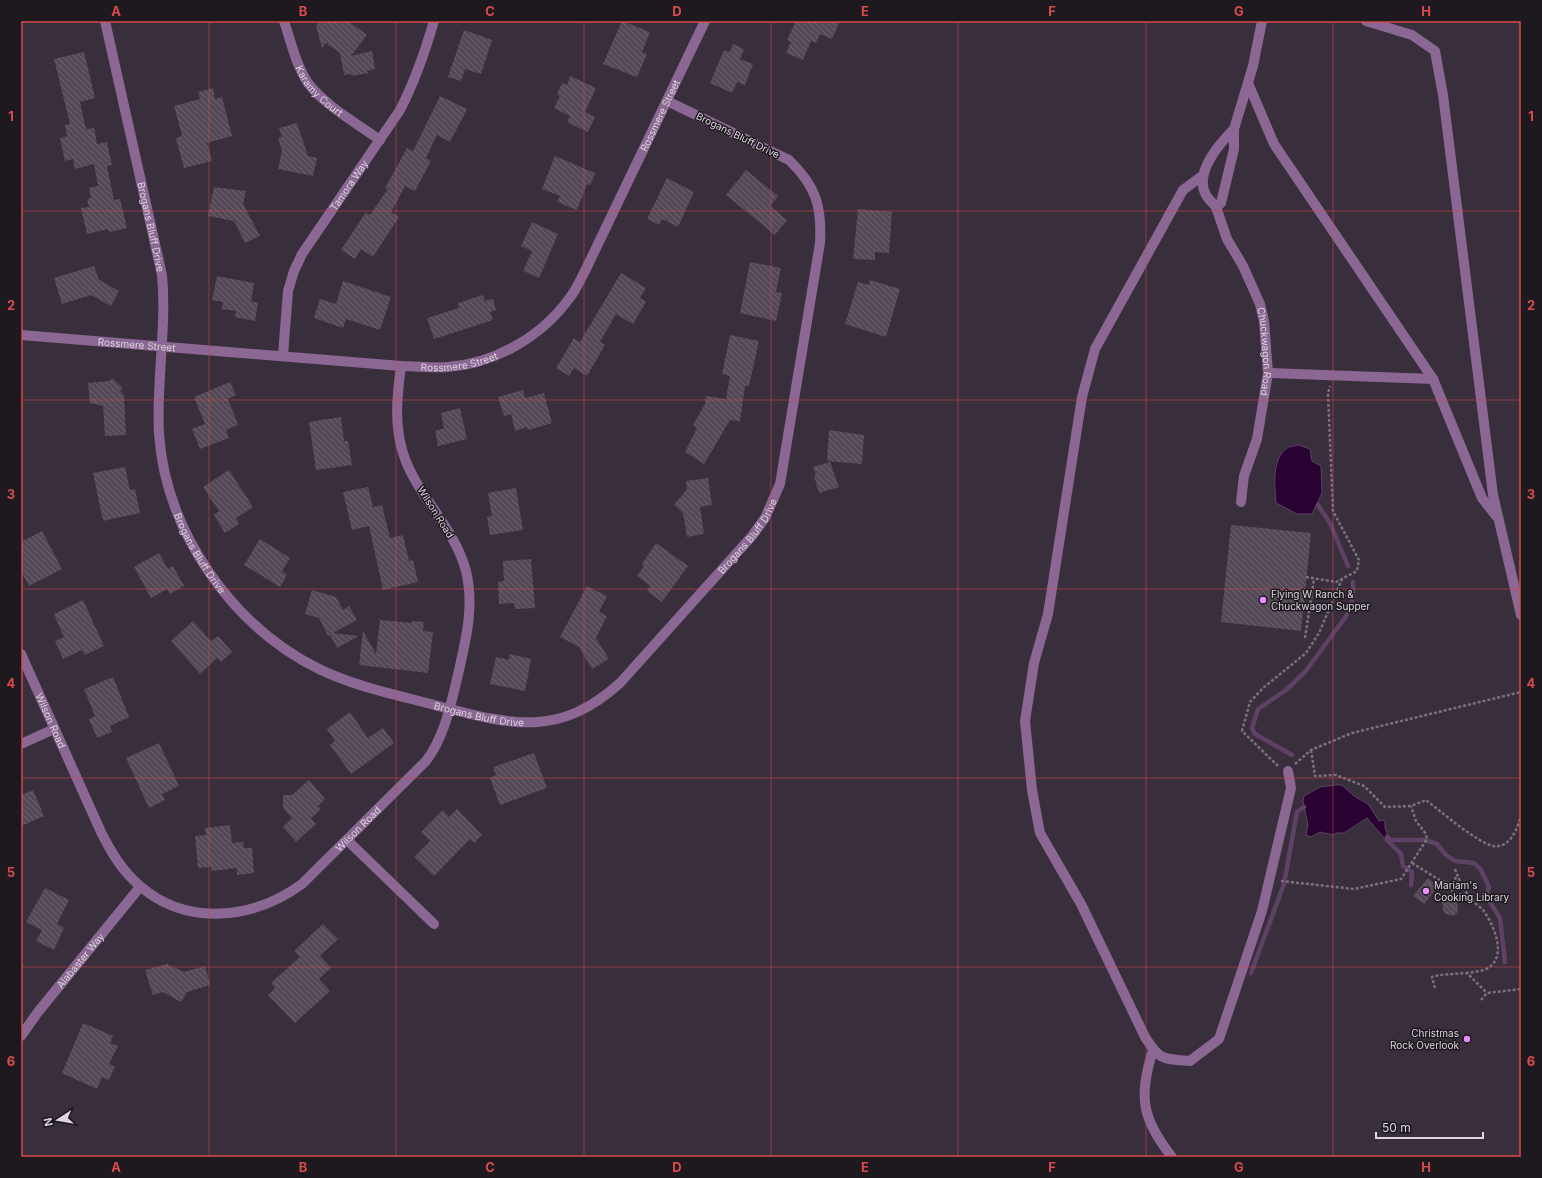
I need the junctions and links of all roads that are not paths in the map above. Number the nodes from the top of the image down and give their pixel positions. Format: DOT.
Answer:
graph roads {
  1 [pos="105,21"];
  2 [pos="284,21"];
  3 [pos="434,21"];
  4 [pos="705,21"];
  5 [pos="1262,21"];
  6 [pos="1366,21"];
  7 [pos="1248,83"];
  8 [pos="667,101"];
  9 [pos="1234,129"];
  10 [pos="380,140"];
  11 [pos="1202,176"];
  12 [pos="1216,207"];
  13 [pos="21,335"];
  14 [pos="163,346"];
  15 [pos="283,355"];
  16 [pos="401,366"];
  17 [pos="1268,373"];
  18 [pos="1432,379"];
  19 [pos="1241,502"];
  20 [pos="1498,518"];
  21 [pos="1521,615"];
  22 [pos="21,654"];
  23 [pos="449,709"];
  24 [pos="54,729"];
  25 [pos="21,744"];
  26 [pos="1288,771"];
  27 [pos="347,840"];
  28 [pos="140,887"];
  29 [pos="434,924"];
  30 [pos="21,1036"];
  31 [pos="1153,1050"];
  32 [pos="1172,1157"];
  1 -- 14 [label="street, Brogans Bluff Drive"];
  2 -- 10 [label="street, Karamy Court"];
  3 -- 10 [label="street, Tamora Way"];
  4 -- 8 [label="street, Rossmere Street"];
  5 -- 7 [label="street"];
  6 -- 20 [label="street"];
  7 -- 9 [label="street"];
  7 -- 18 [label="street"];
  8 -- 16 [label="street, Rossmere Street"];
  8 -- 23 [label="street, Brogans Bluff Drive"];
  9 -- 11 [label="street"];
  9 -- 12 [label="street"];
  10 -- 15 [label="street, Tamora Way"];
  11 -- 12 [label="street, Chuckwagon Road"];
  11 -- 31 [label="street"];
  12 -- 17 [label="street, Chuckwagon Road"];
  13 -- 14 [label="street, Rossmere Street"];
  14 -- 15 [label="street, Rossmere Street"];
  14 -- 23 [label="street, Brogans Bluff Drive"];
  15 -- 16 [label="street, Rossmere Street"];
  16 -- 23 [label="street, Wilson Road"];
  17 -- 18 [label="street"];
  17 -- 19 [label="street, Chuckwagon Road"];
  18 -- 20 [label="street"];
  20 -- 21 [label="street"];
  22 -- 24 [label="street, Wilson Road"];
  23 -- 27 [label="street, Wilson Road"];
  24 -- 25 [label="street"];
  24 -- 28 [label="street, Wilson Road"];
  26 -- 31 [label="street"];
  27 -- 28 [label="street, Wilson Road"];
  27 -- 29 [label="street"];
  28 -- 30 [label="street, Alabaster Way"];
  31 -- 32 [label="street"];
}
